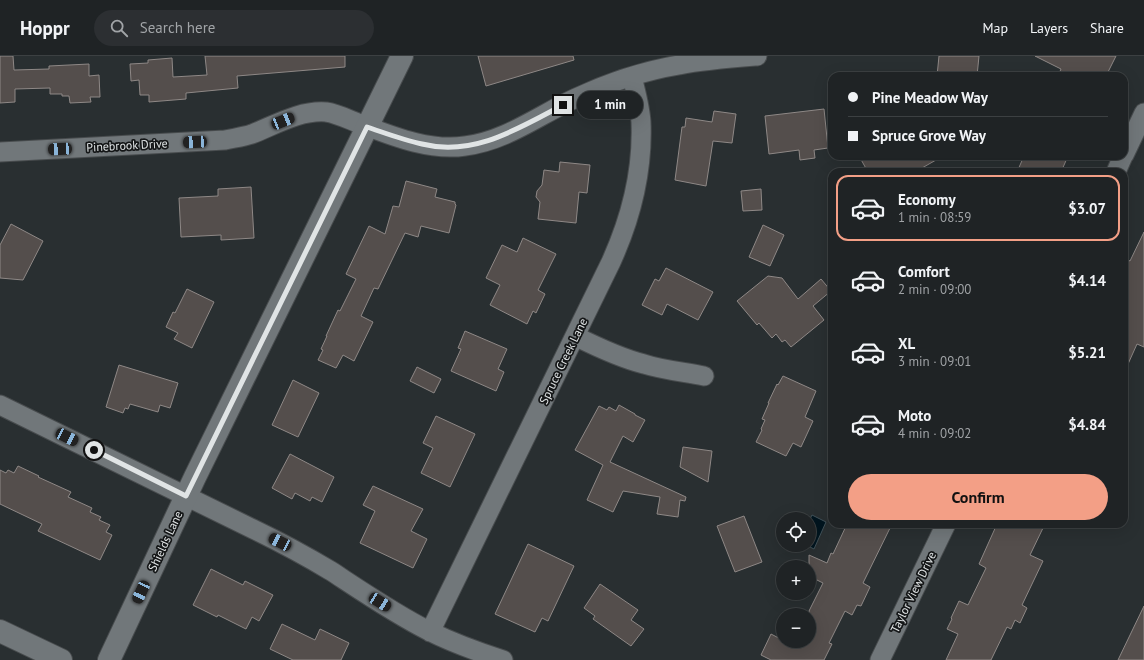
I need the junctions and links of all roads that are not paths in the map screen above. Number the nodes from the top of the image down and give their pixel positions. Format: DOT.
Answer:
graph roads {
  1 [pos="402,56"];
  2 [pos="756,56"];
  3 [pos="632,77"];
  4 [pos="1144,113"];
  5 [pos="367,127"];
  6 [pos="1128,147"];
  7 [pos="0,152"];
  8 [pos="575,336"];
  9 [pos="704,376"];
  10 [pos="0,405"];
  11 [pos="186,496"];
  12 [pos="944,528"];
  13 [pos="0,631"];
  14 [pos="430,632"];
  15 [pos="61,660"];
  16 [pos="109,660"];
  17 [pos="503,660"];
  18 [pos="880,660"];
  1 -- 5 [label="main road, Shields Lane"];
  2 -- 3 [label="street, Pinebrook Drive"];
  3 -- 5 [label="street, Pinebrook Drive"];
  3 -- 8 [label="street, Spruce Creek Lane"];
  4 -- 6 [label="street"];
  5 -- 7 [label="street, Pinebrook Drive"];
  5 -- 11 [label="main road, Shields Lane"];
  8 -- 9 [label="street"];
  8 -- 14 [label="street, Spruce Creek Lane"];
  10 -- 11 [label="street"];
  11 -- 14 [label="street"];
  11 -- 16 [label="main road, Shields Lane"];
  12 -- 18 [label="street, Taylor View Drive"];
  13 -- 15 [label="main road"];
  14 -- 17 [label="street"];
}
